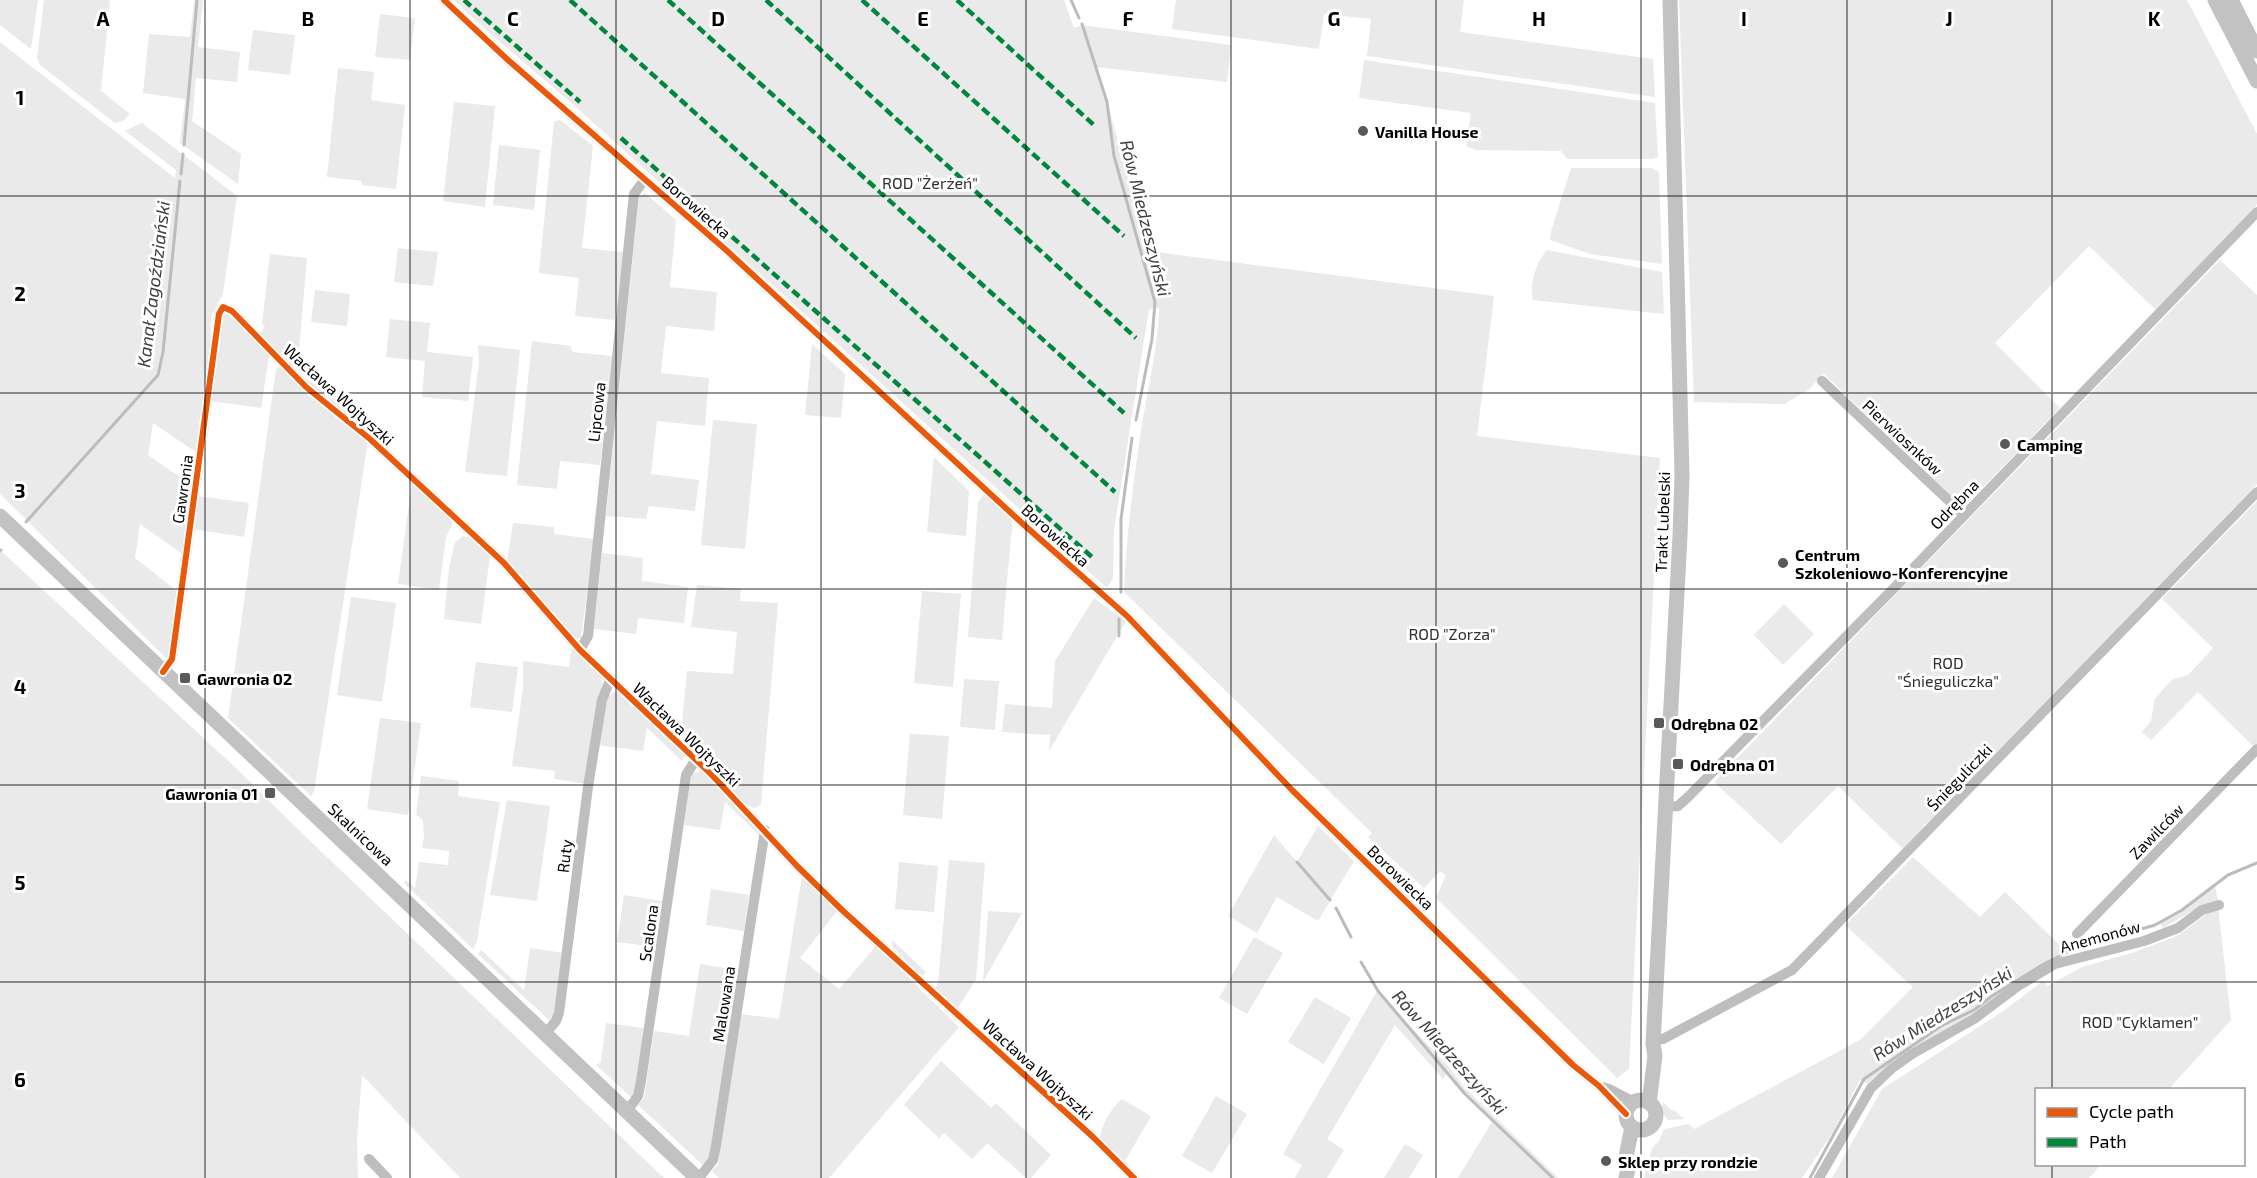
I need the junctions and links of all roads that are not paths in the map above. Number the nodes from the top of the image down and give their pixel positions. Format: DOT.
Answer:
graph roads {
  1 [pos="444,0"];
  2 [pos="1670,0"];
  3 [pos="2216,0"];
  4 [pos="2231,0"];
  5 [pos="2257,51"];
  6 [pos="2257,81"];
  7 [pos="645,179"];
  8 [pos="2257,212"];
  9 [pos="223,308"];
  10 [pos="1822,381"];
  11 [pos="2257,492"];
  12 [pos="1964,515"];
  13 [pos="0,516"];
  14 [pos="580,650"];
  15 [pos="163,672"];
  16 [pos="610,680"];
  17 [pos="2257,748"];
  18 [pos="696,759"];
  19 [pos="1665,807"];
  20 [pos="765,830"];
  21 [pos="2219,905"];
  22 [pos="2077,934"];
  23 [pos="545,1034"];
  24 [pos="1653,1042"];
  25 [pos="627,1111"];
  26 [pos="1637,1113"];
  27 [pos="369,1159"];
  28 [pos="1627,1173"];
  29 [pos="387,1178"];
  30 [pos="698,1178"];
  31 [pos="1134,1178"];
  32 [pos="1819,1178"];
  1 -- 7 [label="street, Borowiecka"];
  2 -- 19 [label="street, Trakt Lubelski"];
  3 -- 6 [label="street"];
  4 -- 5 [label="street"];
  7 -- 14 [label="street, Lipcowa"];
  7 -- 26 [label="street, Borowiecka"];
  8 -- 12 [label="street, Odrębna"];
  9 -- 14 [label="street, Wacława Wojtyszki"];
  9 -- 15 [label="street, Gawronia"];
  10 -- 12 [label="street, Pierwiosnków"];
  11 -- 24 [label="street, Śnieguliczki"];
  12 -- 19 [label="street, Odrębna"];
  13 -- 15 [label="street, Skalnicowa"];
  14 -- 16 [label="street, Wacława Wojtyszki"];
  15 -- 23 [label="street, Skalnicowa"];
  16 -- 18 [label="street, Wacława Wojtyszki"];
  16 -- 23 [label="street, Ruty"];
  17 -- 22 [label="street, Zawilców"];
  18 -- 20 [label="street, Wacława Wojtyszki"];
  18 -- 25 [label="street, Scalona"];
  19 -- 24 [label="street, Trakt Lubelski"];
  20 -- 30 [label="street, Malowana"];
  20 -- 31 [label="street, Wacława Wojtyszki"];
  21 -- 32 [label="street, Anemonów"];
  23 -- 25 [label="street, Skalnicowa"];
  24 -- 26 [label="street, Trakt Lubelski"];
  25 -- 30 [label="street, Skalnicowa"];
  26 -- 28 [label="street, Trakt Lubelski"];
  27 -- 29 [label="street"];
}
